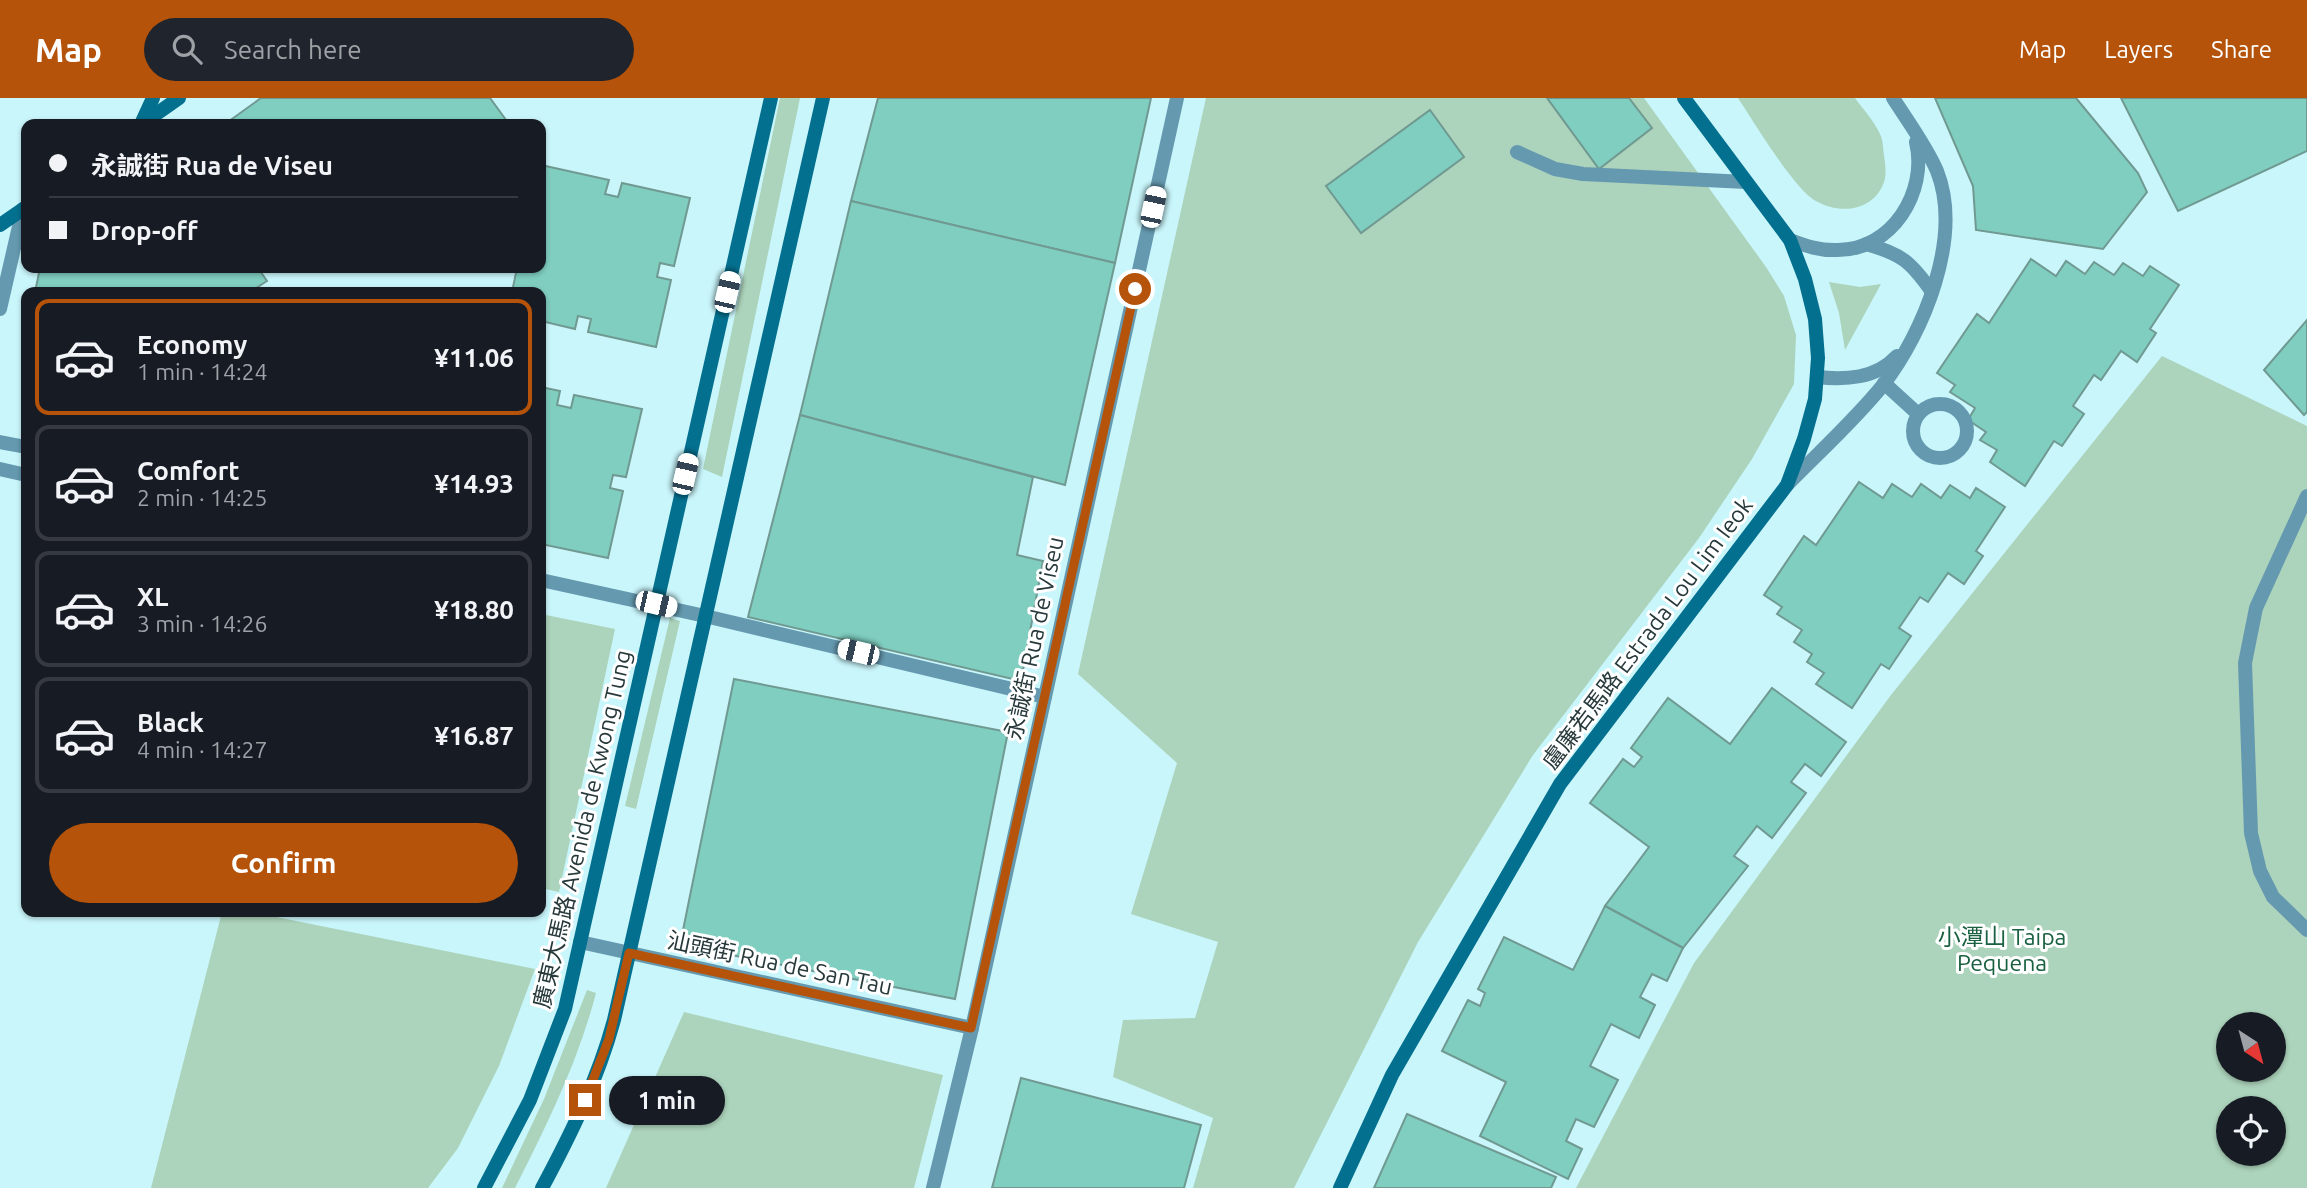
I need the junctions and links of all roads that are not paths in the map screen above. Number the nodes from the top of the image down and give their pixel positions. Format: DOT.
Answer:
graph roads {
  1 [pos="153,98"];
  2 [pos="179,98"];
  3 [pos="771,98"];
  4 [pos="823,98"];
  5 [pos="1177,98"];
  6 [pos="1684,98"];
  7 [pos="1893,98"];
  8 [pos="143,119"];
  9 [pos="148,119"];
  10 [pos="1913,131"];
  11 [pos="1517,152"];
  12 [pos="1746,182"];
  13 [pos="21,211"];
  14 [pos="21,224"];
  15 [pos="0,225"];
  16 [pos="1790,240"];
  17 [pos="1866,244"];
  18 [pos="1932,292"];
  19 [pos="0,309"];
  20 [pos="1910,343"];
  21 [pos="1817,377"];
  22 [pos="1884,383"];
  23 [pos="1918,414"];
  24 [pos="0,442"];
  25 [pos="21,446"];
  26 [pos="0,469"];
  27 [pos="21,474"];
  28 [pos="1787,485"];
  29 [pos="2307,496"];
  30 [pos="546,581"];
  31 [pos="656,604"];
  32 [pos="705,615"];
  33 [pos="1045,697"];
  34 [pos="2307,930"];
  35 [pos="579,942"];
  36 [pos="629,953"];
  37 [pos="971,1028"];
  38 [pos="484,1188"];
  39 [pos="542,1188"];
  40 [pos="933,1188"];
  41 [pos="1340,1188"];
  1 -- 8 [label="main road"];
  2 -- 9 [label="main road"];
  3 -- 31 [label="main road, 廣東大馬路 Avenida de Kwong Tung"];
  4 -- 32 [label="main road"];
  5 -- 33 [label="street, 永誠街 Rua de Viseu"];
  6 -- 12 [label="main road, 盧廉若馬路 Estrada Lou Lim Ieok"];
  7 -- 10 [label="street"];
  10 -- 17 [label="street"];
  10 -- 18 [label="street"];
  11 -- 12 [label="street"];
  12 -- 16 [label="main road, 盧廉若馬路 Estrada Lou Lim Ieok"];
  13 -- 15 [label="main road"];
  14 -- 19 [label="street"];
  16 -- 17 [label="street"];
  16 -- 21 [label="main road, 盧廉若馬路 Estrada Lou Lim Ieok"];
  17 -- 18 [label="street"];
  18 -- 20 [label="street"];
  20 -- 21 [label="street"];
  20 -- 22 [label="street"];
  21 -- 28 [label="main road, 盧廉若馬路 Estrada Lou Lim Ieok"];
  22 -- 23 [label="street"];
  22 -- 28 [label="street"];
  24 -- 25 [label="street"];
  26 -- 27 [label="street"];
  28 -- 41 [label="main road, 盧廉若馬路 Estrada Lou Lim Ieok"];
  29 -- 34 [label="street"];
  30 -- 31 [label="street"];
  31 -- 32 [label="street"];
  31 -- 35 [label="main road, 廣東大馬路 Avenida de Kwong Tung"];
  32 -- 33 [label="street"];
  32 -- 36 [label="main road"];
  33 -- 37 [label="street, 永誠街 Rua de Viseu"];
  35 -- 36 [label="street, 汕頭街 Rua de San Tau"];
  35 -- 38 [label="main road, 廣東大馬路 Avenida de Kwong Tung"];
  36 -- 37 [label="street, 汕頭街 Rua de San Tau"];
  36 -- 39 [label="main road"];
  37 -- 40 [label="street, 永誠街 Rua de Viseu"];
}
